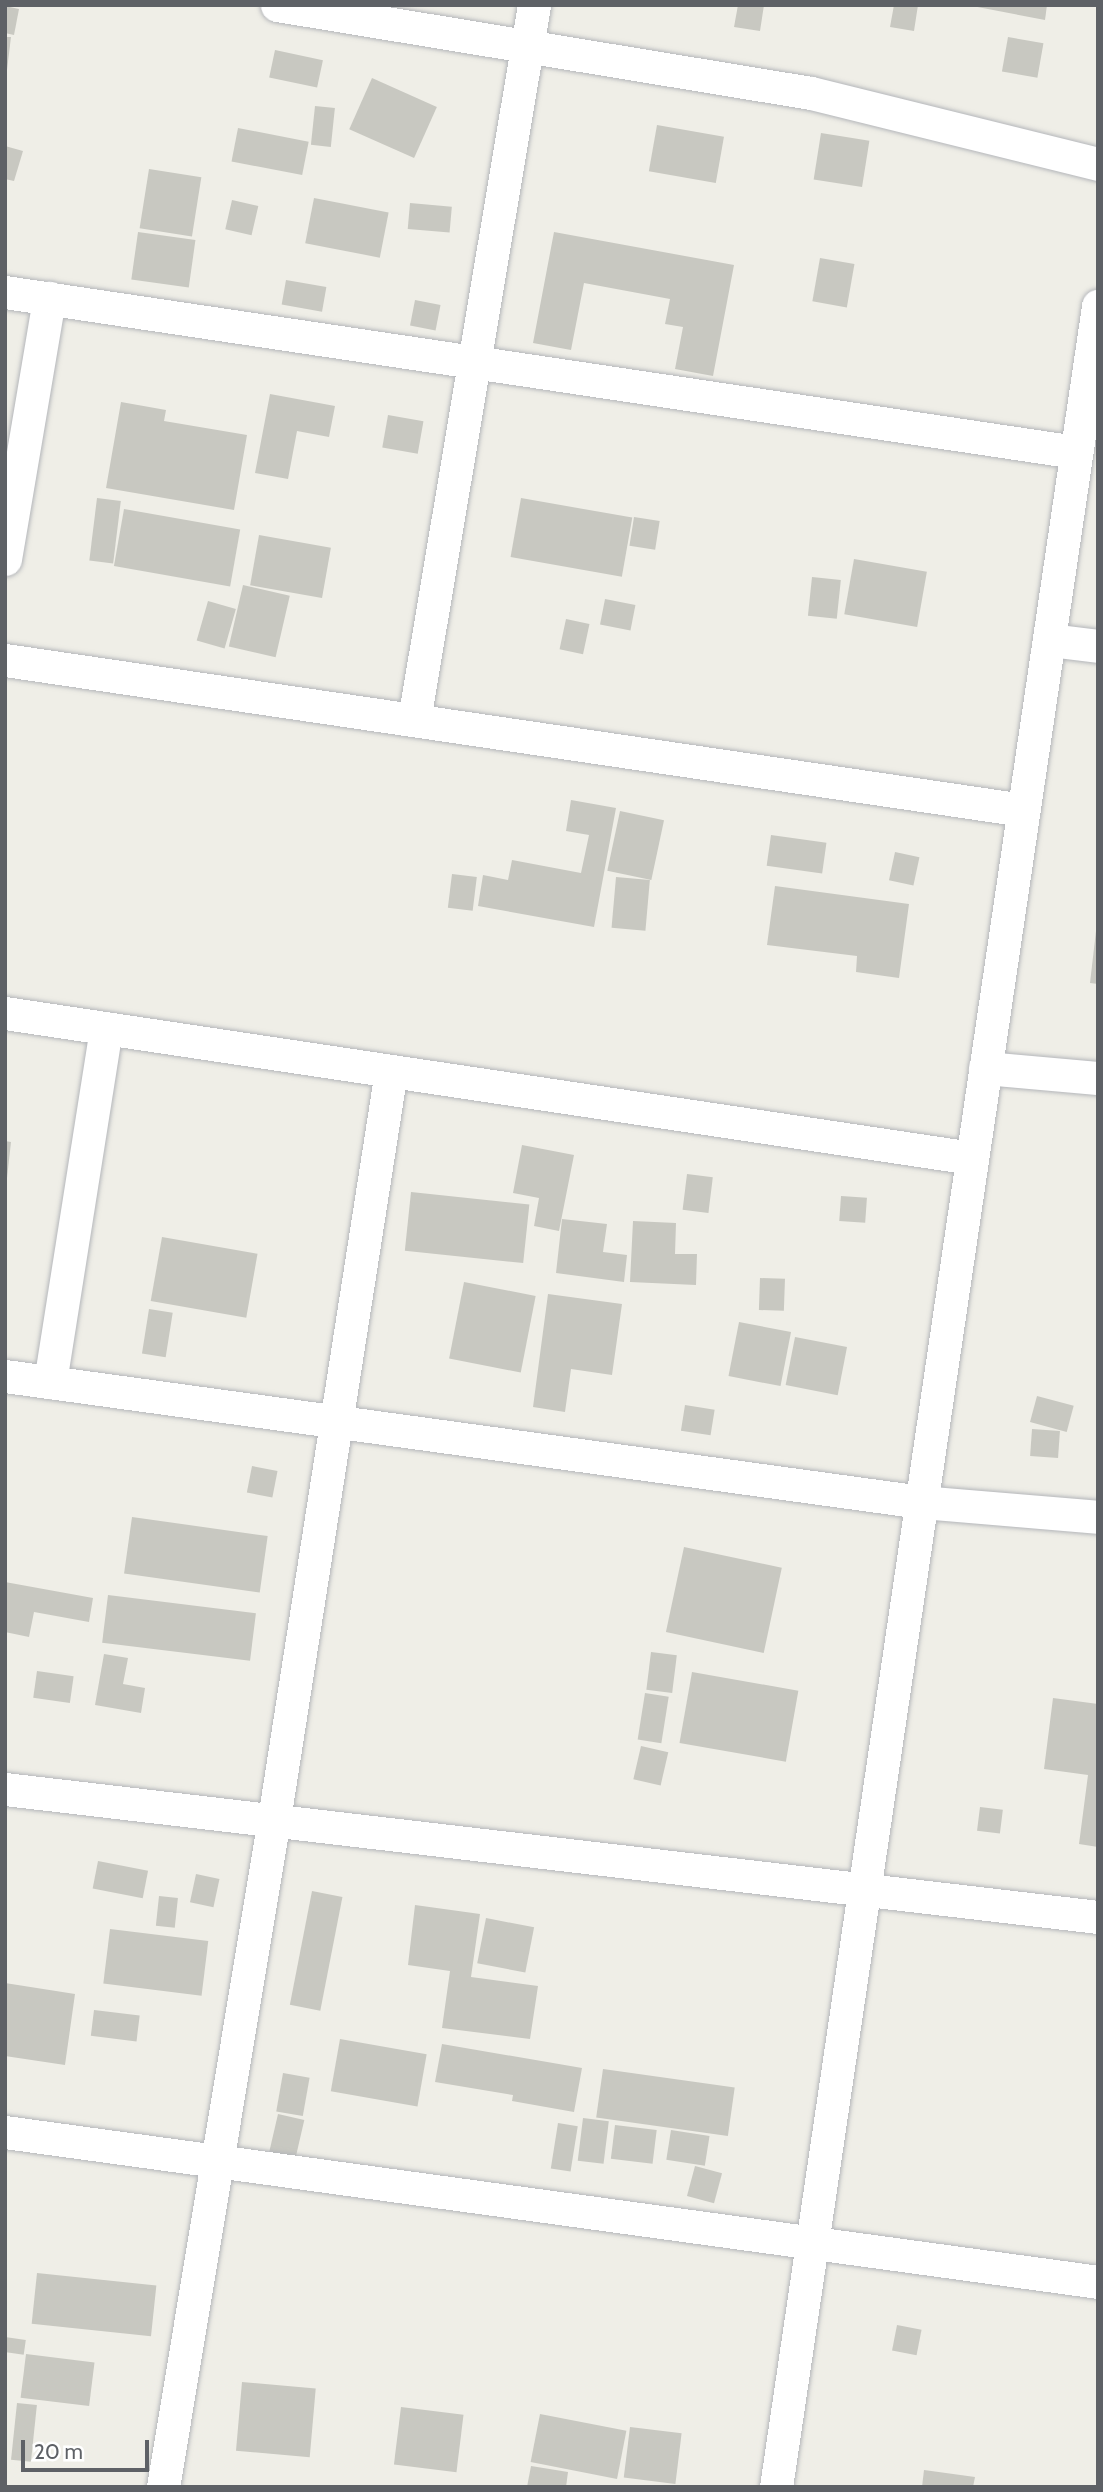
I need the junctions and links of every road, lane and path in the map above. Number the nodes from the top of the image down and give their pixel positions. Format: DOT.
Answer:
graph roads {
  1 [pos="277,5"];
  2 [pos="534,5"];
  3 [pos="528,46"];
  4 [pos="1098,164"];
  5 [pos="5,292"];
  6 [pos="49,298"];
  7 [pos="1098,306"];
  8 [pos="475,362"];
  9 [pos="1076,453"];
  10 [pos="5,559"];
  11 [pos="1049,640"];
  12 [pos="1098,646"];
  13 [pos="5,660"];
  14 [pos="414,720"];
  15 [pos="1023,810"];
  16 [pos="5,1013"];
  17 [pos="106,1028"];
  18 [pos="985,1068"];
  19 [pos="391,1071"];
  20 [pos="1098,1079"];
  21 [pos="972,1158"];
  22 [pos="5,1376"];
  23 [pos="50,1382"];
  24 [pos="335,1421"];
  25 [pos="921,1502"];
  26 [pos="1098,1517"];
  27 [pos="5,1789"];
  28 [pos="274,1819"];
  29 [pos="865,1886"];
  30 [pos="1098,1917"];
  31 [pos="5,2132"];
  32 [pos="214,2161"];
  33 [pos="812,2246"];
  34 [pos="1098,2282"];
  35 [pos="163,2487"];
  36 [pos="776,2487"];
  1 -- 3 [label="street"];
  2 -- 3 [label="street"];
  3 -- 4 [label="street"];
  3 -- 8 [label="street"];
  5 -- 6 [label="street"];
  6 -- 8 [label="street"];
  6 -- 10 [label="street"];
  7 -- 9 [label="street"];
  8 -- 9 [label="street"];
  8 -- 14 [label="street"];
  9 -- 11 [label="street"];
  11 -- 12 [label="street"];
  11 -- 15 [label="street"];
  13 -- 14 [label="street"];
  14 -- 15 [label="street"];
  15 -- 18 [label="street"];
  16 -- 17 [label="street"];
  17 -- 19 [label="street"];
  17 -- 23 [label="street"];
  18 -- 20 [label="street"];
  18 -- 21 [label="street"];
  19 -- 21 [label="street"];
  19 -- 24 [label="street"];
  21 -- 25 [label="street"];
  22 -- 23 [label="street"];
  23 -- 24 [label="street"];
  24 -- 25 [label="street"];
  24 -- 28 [label="street"];
  25 -- 26 [label="street"];
  25 -- 29 [label="street"];
  27 -- 28 [label="street"];
  28 -- 29 [label="street"];
  28 -- 32 [label="street"];
  29 -- 30 [label="street"];
  29 -- 33 [label="street"];
  31 -- 32 [label="street"];
  32 -- 33 [label="street"];
  32 -- 35 [label="street"];
  33 -- 34 [label="street"];
  33 -- 36 [label="street"];
}
